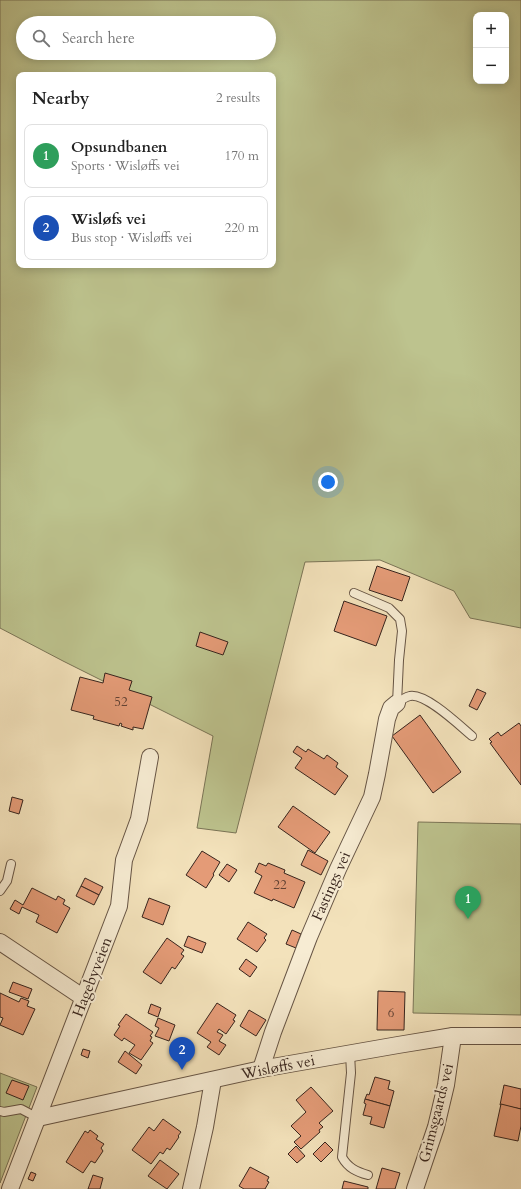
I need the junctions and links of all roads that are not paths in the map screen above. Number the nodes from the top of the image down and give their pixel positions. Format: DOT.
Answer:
graph roads {
  1 [pos="354,593"];
  2 [pos="397,703"];
  3 [pos="472,736"];
  4 [pos="150,757"];
  5 [pos="11,864"];
  6 [pos="0,891"];
  7 [pos="0,942"];
  8 [pos="84,998"];
  9 [pos="453,1036"];
  10 [pos="521,1036"];
  11 [pos="350,1053"];
  12 [pos="261,1069"];
  13 [pos="213,1080"];
  14 [pos="0,1111"];
  15 [pos="38,1118"];
  16 [pos="368,1175"];
  17 [pos="10,1189"];
  18 [pos="191,1189"];
  19 [pos="415,1189"];
  1 -- 2 [label="lane"];
  2 -- 3 [label="lane"];
  2 -- 12 [label="street, Fastings vei"];
  4 -- 8 [label="street, Hagebyveien"];
  5 -- 6 [label="lane"];
  7 -- 8 [label="street"];
  8 -- 15 [label="street, Hagebyveien"];
  9 -- 10 [label="street, Wisløffs vei"];
  9 -- 11 [label="street, Wisløffs vei"];
  9 -- 19 [label="street, Grimsgaards vei"];
  11 -- 12 [label="street, Wisløffs vei"];
  11 -- 16 [label="lane"];
  12 -- 13 [label="street, Wisløffs vei"];
  13 -- 15 [label="street, Wisløffs vei"];
  13 -- 18 [label="street"];
  14 -- 15 [label="lane"];
  15 -- 17 [label="street, Hagebyveien"];
}
